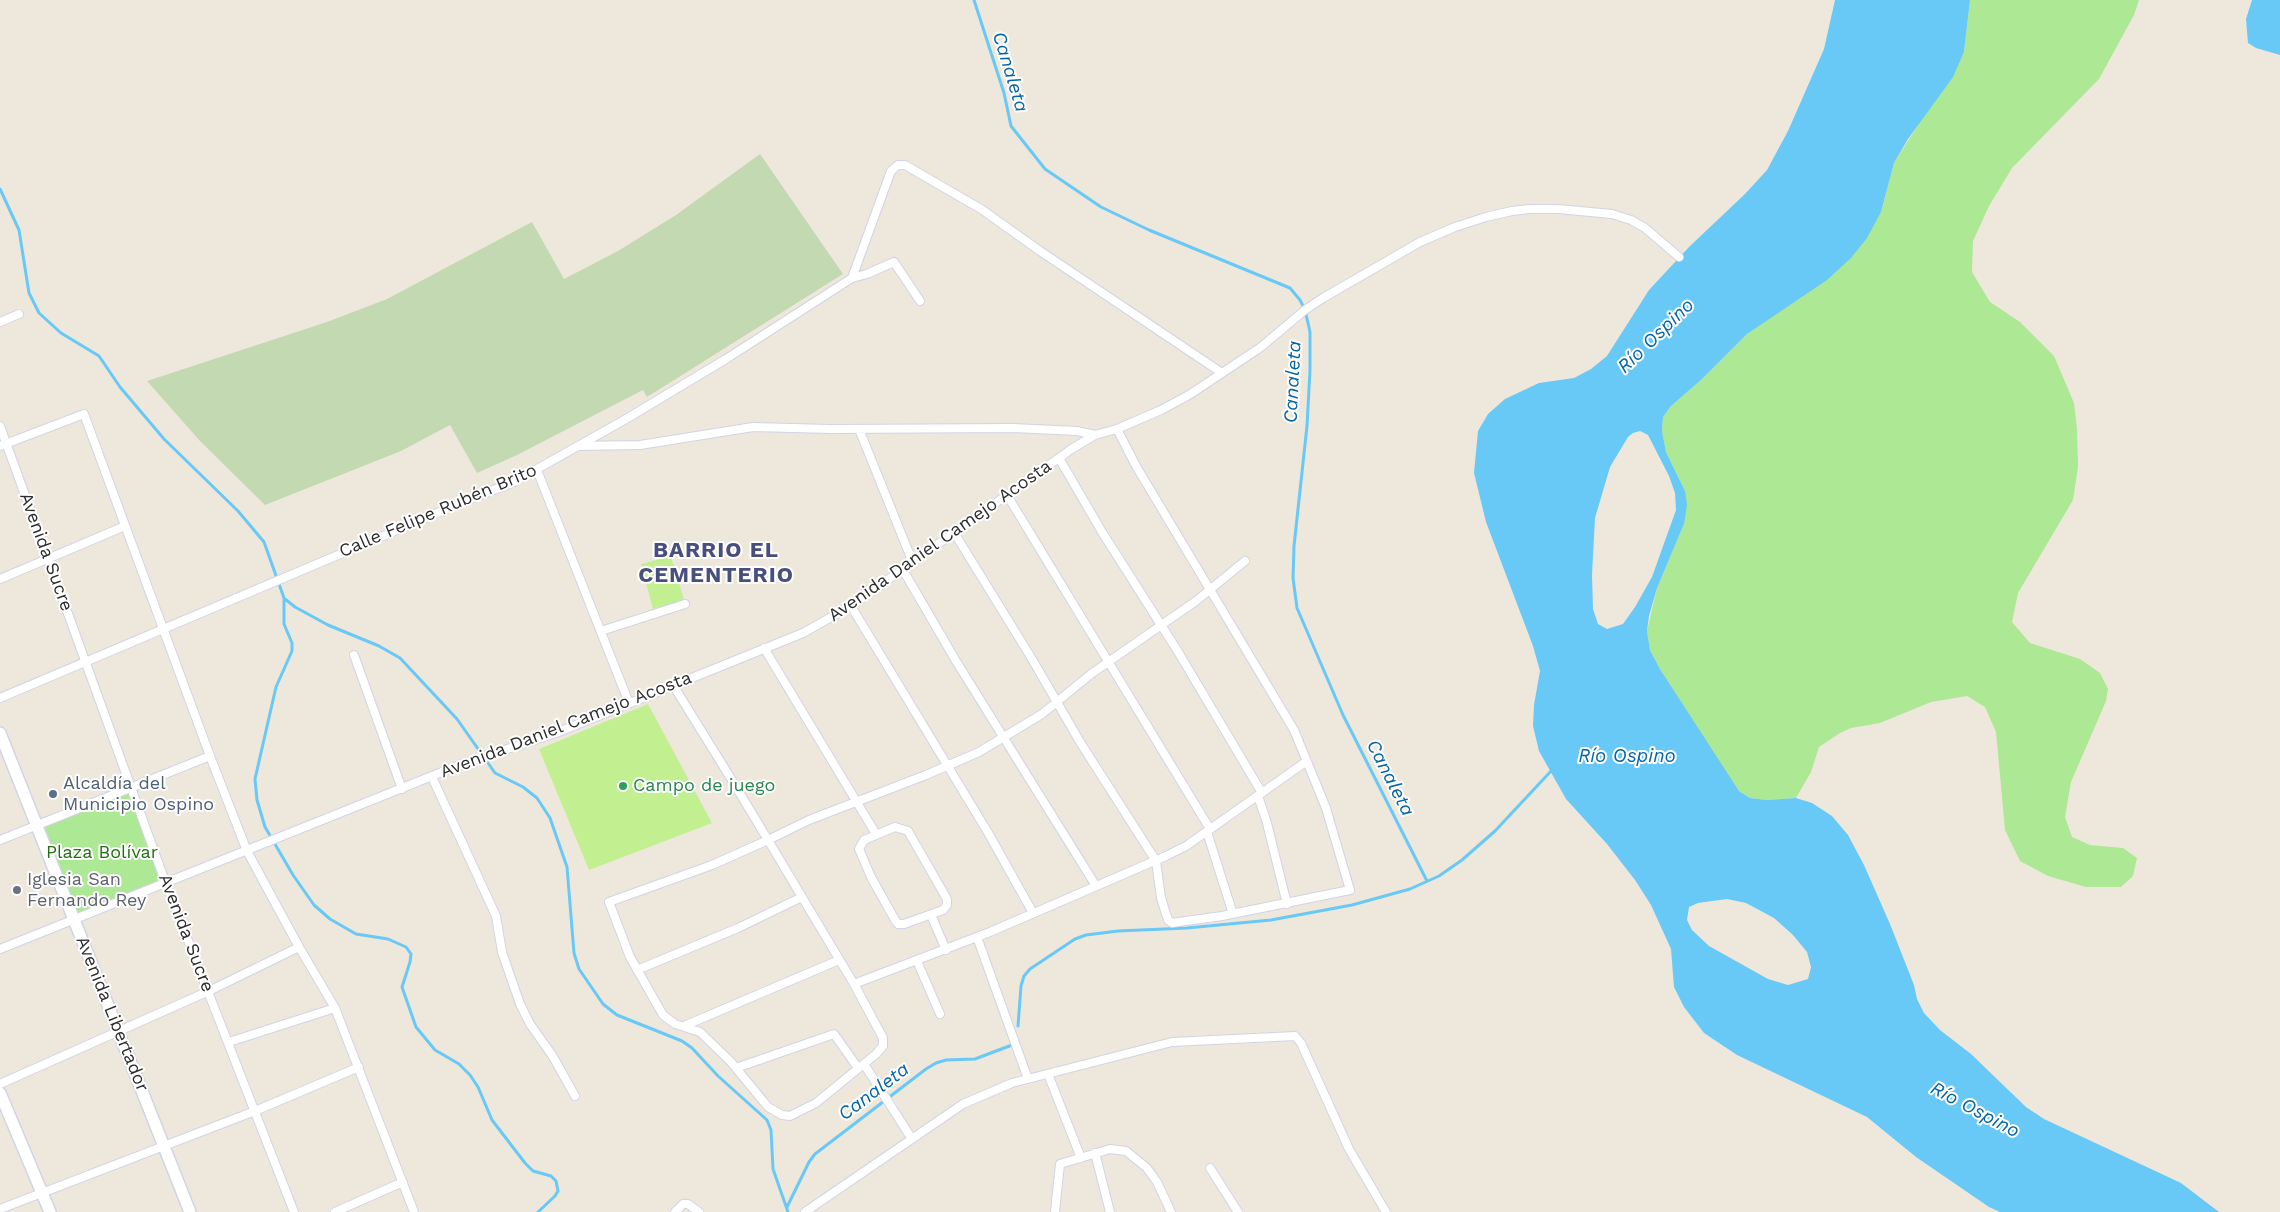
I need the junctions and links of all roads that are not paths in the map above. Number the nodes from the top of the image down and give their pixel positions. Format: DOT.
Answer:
graph roads {
  1 [pos="1679,256"];
  2 [pos="852,278"];
  3 [pos="920,300"];
  4 [pos="19,314"];
  5 [pos="0,322"];
  6 [pos="1222,373"];
  7 [pos="0,426"];
  8 [pos="859,429"];
  9 [pos="1117,429"];
  10 [pos="1095,435"];
  11 [pos="3,445"];
  12 [pos="578,446"];
  13 [pos="1059,458"];
  14 [pos="537,470"];
  15 [pos="1007,495"];
  16 [pos="126,526"];
  17 [pos="955,534"];
  18 [pos="49,559"];
  19 [pos="1245,561"];
  20 [pos="913,563"];
  21 [pos="903,570"];
  22 [pos="0,579"];
  23 [pos="1210,590"];
  24 [pos="685,604"];
  25 [pos="851,606"];
  26 [pos="1161,624"];
  27 [pos="164,628"];
  28 [pos="600,631"];
  29 [pos="764,648"];
  30 [pos="354,654"];
  31 [pos="85,660"];
  32 [pos="1108,662"];
  33 [pos="673,685"];
  34 [pos="0,698"];
  35 [pos="1057,701"];
  36 [pos="629,703"];
  37 [pos="0,733"];
  38 [pos="1004,738"];
  39 [pos="210,756"];
  40 [pos="1308,761"];
  41 [pos="947,766"];
  42 [pos="432,777"];
  43 [pos="131,788"];
  44 [pos="402,788"];
  45 [pos="1260,794"];
  46 [pos="856,801"];
  47 [pos="38,826"];
  48 [pos="1209,830"];
  49 [pos="876,834"];
  50 [pos="0,840"];
  51 [pos="768,840"];
  52 [pos="247,851"];
  53 [pos="1156,861"];
  54 [pos="166,884"];
  55 [pos="1096,886"];
  56 [pos="802,897"];
  57 [pos="1288,904"];
  58 [pos="1033,913"];
  59 [pos="1233,914"];
  60 [pos="931,916"];
  61 [pos="74,919"];
  62 [pos="977,937"];
  63 [pos="300,947"];
  64 [pos="0,949"];
  65 [pos="946,950"];
  66 [pos="839,960"];
  67 [pos="917,961"];
  68 [pos="637,970"];
  69 [pos="854,984"];
  70 [pos="208,991"];
  71 [pos="335,1008"];
  72 [pos="940,1014"];
  73 [pos="684,1026"];
  74 [pos="119,1030"];
  75 [pos="229,1042"];
  76 [pos="359,1066"];
  77 [pos="861,1066"];
  78 [pos="736,1068"];
  79 [pos="1048,1074"];
  80 [pos="1028,1079"];
  81 [pos="0,1084"];
  82 [pos="0,1093"];
  83 [pos="575,1096"];
  84 [pos="255,1111"];
  85 [pos="912,1138"];
  86 [pos="165,1146"];
  87 [pos="1095,1153"];
  88 [pos="1081,1158"];
  89 [pos="1210,1168"];
  90 [pos="403,1182"];
  91 [pos="43,1194"];
  92 [pos="0,1209"];
  93 [pos="50,1212"];
  94 [pos="190,1212"];
  95 [pos="294,1212"];
  96 [pos="335,1212"];
  97 [pos="414,1212"];
  98 [pos="675,1212"];
  99 [pos="700,1212"];
  100 [pos="805,1212"];
  101 [pos="1055,1212"];
  102 [pos="1110,1212"];
  103 [pos="1171,1212"];
  104 [pos="1238,1212"];
  105 [pos="1386,1212"];
  1 -- 6 [label="street"];
  2 -- 3 [label="street, Calle Felipe Rubén Brito"];
  2 -- 6 [label="street"];
  2 -- 12 [label="street, Calle Felipe Rubén Brito"];
  4 -- 5 [label="street"];
  6 -- 9 [label="street"];
  7 -- 11 [label="street, Avenida Sucre"];
  8 -- 10 [label="street"];
  8 -- 12 [label="street"];
  8 -- 20 [label="street"];
  9 -- 10 [label="street"];
  9 -- 23 [label="street"];
  10 -- 13 [label="street, Avenida Daniel Camejo Acosta"];
  11 -- 16 [label="street"];
  11 -- 18 [label="street, Avenida Sucre"];
  12 -- 14 [label="street, Calle Felipe Rubén Brito"];
  13 -- 15 [label="street, Avenida Daniel Camejo Acosta"];
  13 -- 26 [label="street"];
  14 -- 27 [label="street, Calle Felipe Rubén Brito"];
  14 -- 28 [label="street"];
  15 -- 17 [label="street, Avenida Daniel Camejo Acosta"];
  15 -- 32 [label="street"];
  16 -- 18 [label="street"];
  16 -- 27 [label="street"];
  17 -- 20 [label="street, Avenida Daniel Camejo Acosta"];
  17 -- 35 [label="street"];
  18 -- 22 [label="street"];
  18 -- 31 [label="street, Avenida Sucre"];
  19 -- 23 [label="street"];
  20 -- 21 [label="street, Avenida Daniel Camejo Acosta"];
  21 -- 25 [label="street, Avenida Daniel Camejo Acosta"];
  21 -- 38 [label="street"];
  23 -- 26 [label="street"];
  23 -- 40 [label="street"];
  24 -- 28 [label="street"];
  25 -- 29 [label="street, Avenida Daniel Camejo Acosta"];
  25 -- 41 [label="street"];
  26 -- 32 [label="street"];
  26 -- 45 [label="street"];
  27 -- 31 [label="street, Calle Felipe Rubén Brito"];
  27 -- 39 [label="street"];
  28 -- 36 [label="street"];
  29 -- 33 [label="street, Avenida Daniel Camejo Acosta"];
  29 -- 46 [label="street"];
  30 -- 44 [label="street"];
  31 -- 34 [label="street, Calle Felipe Rubén Brito"];
  31 -- 43 [label="street, Avenida Sucre"];
  32 -- 35 [label="street"];
  32 -- 48 [label="street"];
  33 -- 36 [label="street, Avenida Daniel Camejo Acosta"];
  33 -- 51 [label="street"];
  35 -- 38 [label="street"];
  35 -- 53 [label="street"];
  36 -- 42 [label="street, Avenida Daniel Camejo Acosta"];
  37 -- 47 [label="main road, Avenida Libertador"];
  38 -- 41 [label="street"];
  38 -- 55 [label="street"];
  39 -- 43 [label="street"];
  39 -- 52 [label="street"];
  40 -- 45 [label="street"];
  40 -- 57 [label="street"];
  41 -- 46 [label="street"];
  41 -- 58 [label="street"];
  42 -- 44 [label="street, Avenida Daniel Camejo Acosta"];
  42 -- 83 [label="street"];
  43 -- 47 [label="street"];
  43 -- 54 [label="street, Avenida Sucre"];
  44 -- 52 [label="street, Avenida Daniel Camejo Acosta"];
  45 -- 48 [label="street"];
  45 -- 57 [label="street"];
  46 -- 49 [label="street"];
  46 -- 51 [label="street"];
  47 -- 50 [label="street"];
  47 -- 61 [label="main road, Avenida Libertador"];
  48 -- 53 [label="street"];
  48 -- 59 [label="street"];
  49 -- 60 [label="street"];
  49 -- 60 [label="street"];
  51 -- 56 [label="street"];
  51 -- 68 [label="street"];
  52 -- 54 [label="street, Avenida Daniel Camejo Acosta"];
  52 -- 63 [label="street"];
  53 -- 55 [label="street"];
  53 -- 59 [label="street"];
  54 -- 61 [label="street, Avenida Daniel Camejo Acosta"];
  54 -- 70 [label="street, Avenida Sucre"];
  55 -- 58 [label="street"];
  56 -- 66 [label="street"];
  56 -- 68 [label="street"];
  57 -- 59 [label="street"];
  58 -- 62 [label="street"];
  60 -- 65 [label="street"];
  61 -- 64 [label="street, Avenida Daniel Camejo Acosta"];
  61 -- 74 [label="main road, Avenida Libertador"];
  62 -- 65 [label="street"];
  62 -- 80 [label="street"];
  63 -- 70 [label="street"];
  63 -- 71 [label="street"];
  65 -- 67 [label="street"];
  66 -- 69 [label="street"];
  66 -- 73 [label="street"];
  67 -- 69 [label="street"];
  67 -- 72 [label="street"];
  68 -- 73 [label="street"];
  69 -- 77 [label="street"];
  70 -- 74 [label="street"];
  70 -- 75 [label="street, Avenida Sucre"];
  71 -- 75 [label="street"];
  71 -- 76 [label="street"];
  73 -- 78 [label="street"];
  74 -- 81 [label="street"];
  74 -- 86 [label="main road, Avenida Libertador"];
  75 -- 84 [label="street, Avenida Sucre"];
  76 -- 84 [label="street"];
  76 -- 90 [label="street"];
  77 -- 78 [label="street"];
  77 -- 78 [label="street"];
  77 -- 85 [label="street"];
  79 -- 80 [label="street"];
  79 -- 88 [label="street"];
  79 -- 105 [label="street"];
  80 -- 85 [label="street"];
  82 -- 91 [label="main road"];
  84 -- 86 [label="street"];
  84 -- 95 [label="street, Avenida Sucre"];
  85 -- 100 [label="street"];
  86 -- 91 [label="street"];
  86 -- 94 [label="main road, Avenida Libertador"];
  87 -- 88 [label="street"];
  87 -- 102 [label="street"];
  87 -- 103 [label="street"];
  88 -- 101 [label="street"];
  89 -- 104 [label="street"];
  90 -- 96 [label="street"];
  90 -- 97 [label="street"];
  91 -- 92 [label="street"];
  91 -- 93 [label="main road"];
  98 -- 99 [label="street"];
}
